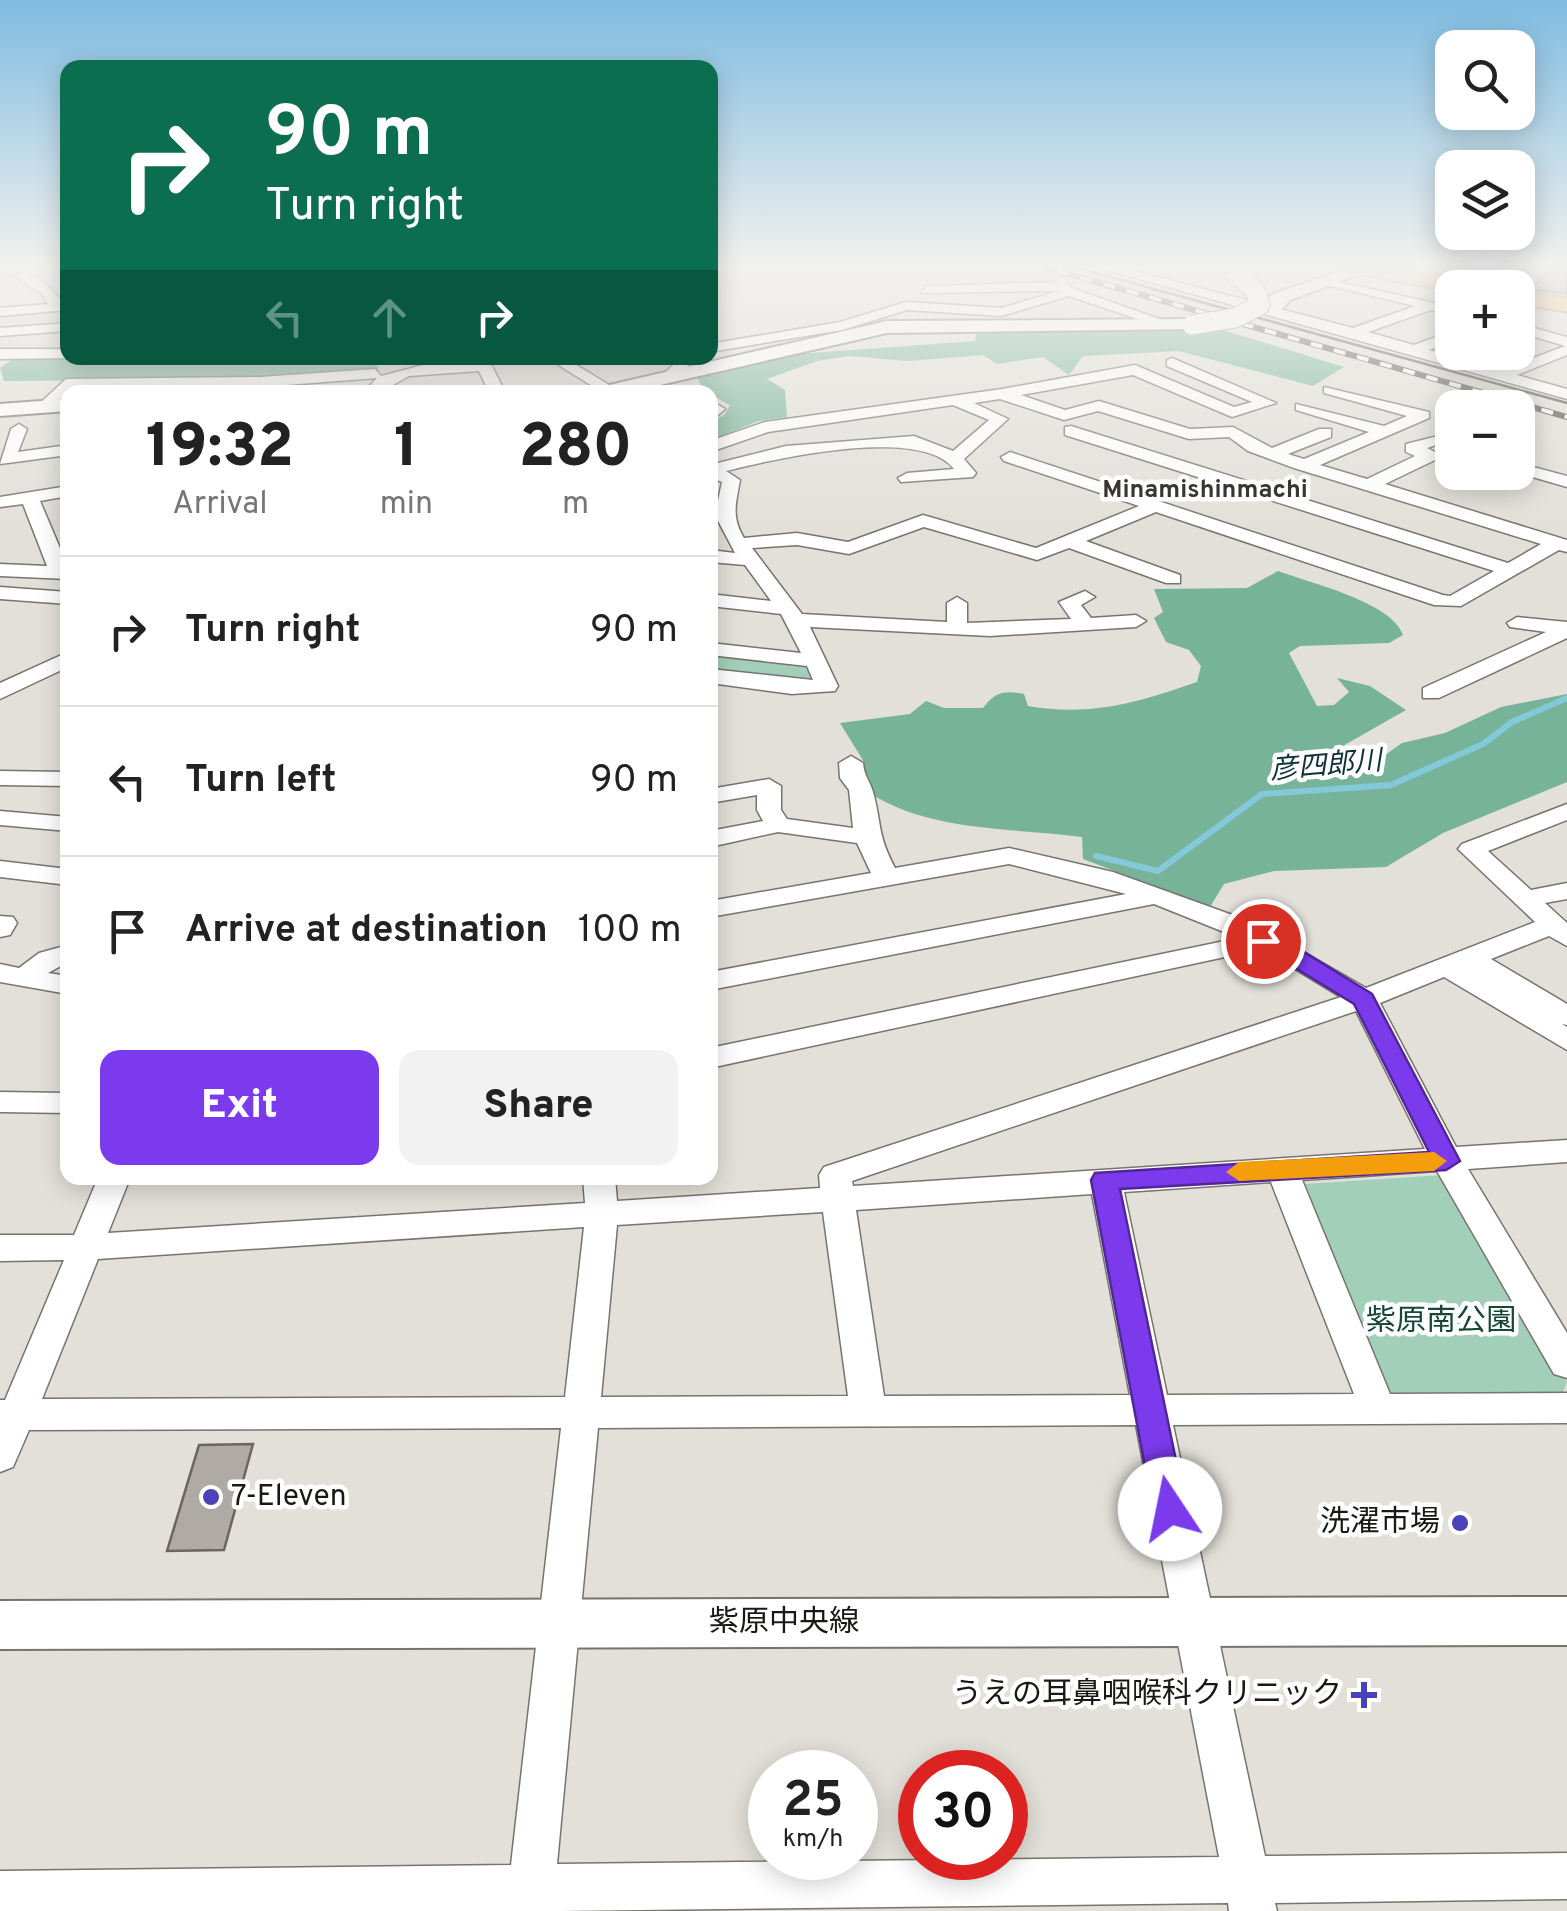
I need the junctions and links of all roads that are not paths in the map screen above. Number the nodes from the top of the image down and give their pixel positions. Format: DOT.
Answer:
graph roads {
  1 [pos="56,353"];
  2 [pos="775,353"];
  3 [pos="1424,353"];
  4 [pos="1559,353"];
  5 [pos="0,354"];
  6 [pos="1172,363"];
  7 [pos="436,365"];
  8 [pos="566,365"];
  9 [pos="681,365"];
  10 [pos="376,374"];
  11 [pos="1503,375"];
  12 [pos="669,378"];
  13 [pos="65,385"];
  14 [pos="366,385"];
  15 [pos="378,385"];
  16 [pos="494,385"];
  17 [pos="597,385"];
  18 [pos="638,385"];
  19 [pos="60,390"];
  20 [pos="1330,390"];
  21 [pos="1001,394"];
  22 [pos="1567,394"];
  23 [pos="959,402"];
  24 [pos="44,406"];
  25 [pos="60,406"];
  26 [pos="1302,408"];
  27 [pos="0,410"];
  28 [pos="1233,422"];
  29 [pos="19,428"];
  30 [pos="1071,431"];
  31 [pos="1385,431"];
  32 [pos="1325,433"];
  33 [pos="1435,439"];
  34 [pos="718,444"];
  35 [pos="60,451"];
  36 [pos="1272,454"];
  37 [pos="1010,457"];
  38 [pos="955,458"];
  39 [pos="3,459"];
  40 [pos="1544,461"];
  41 [pos="1303,464"];
  42 [pos="1567,467"];
  43 [pos="718,468"];
  44 [pos="718,473"];
  45 [pos="1535,473"];
  46 [pos="908,478"];
  47 [pos="1567,482"];
  48 [pos="1369,485"];
  49 [pos="1253,486"];
  50 [pos="60,492"];
  51 [pos="28,497"];
  52 [pos="0,502"];
  53 [pos="1157,505"];
  54 [pos="718,512"];
  55 [pos="718,515"];
  56 [pos="1068,541"];
  57 [pos="1562,544"];
  58 [pos="743,552"];
  59 [pos="718,555"];
  60 [pos="60,566"];
  61 [pos="0,570"];
  62 [pos="1513,571"];
  63 [pos="60,573"];
  64 [pos="1172,579"];
  65 [pos="0,593"];
  66 [pos="60,597"];
  67 [pos="1085,597"];
  68 [pos="718,601"];
  69 [pos="957,603"];
  70 [pos="792,615"];
  71 [pos="1136,621"];
  72 [pos="1517,623"];
  73 [pos="1085,624"];
  74 [pos="958,629"];
  75 [pos="1567,629"];
  76 [pos="718,651"];
  77 [pos="816,661"];
  78 [pos="60,662"];
  79 [pos="718,677"];
  80 [pos="0,692"];
  81 [pos="1431,692"];
  82 [pos="851,763"];
  83 [pos="0,778"];
  84 [pos="60,779"];
  85 [pos="718,795"];
  86 [pos="1567,810"];
  87 [pos="1,819"];
  88 [pos="60,823"];
  89 [pos="778,825"];
  90 [pos="718,837"];
  91 [pos="866,838"];
  92 [pos="0,869"];
  93 [pos="886,876"];
  94 [pos="60,877"];
  95 [pos="1567,891"];
  96 [pos="1154,896"];
  97 [pos="1525,900"];
  98 [pos="718,908"];
  99 [pos="1559,932"];
  100 [pos="1263,941"];
  101 [pos="60,956"];
  102 [pos="1458,962"];
  103 [pos="12,975"];
  104 [pos="718,979"];
  105 [pos="60,984"];
  106 [pos="1364,999"];
  107 [pos="1567,1016"];
  108 [pos="1567,1040"];
  109 [pos="718,1056"];
  110 [pos="0,1102"];
  111 [pos="60,1103"];
  112 [pos="1567,1151"];
  113 [pos="1446,1161"];
  114 [pos="1282,1169"];
  115 [pos="1104,1180"];
  116 [pos="111,1185"];
  117 [pos="600,1185"];
  118 [pos="838,1199"];
  119 [pos="602,1215"];
  120 [pos="86,1247"];
  121 [pos="0,1248"];
  122 [pos="1567,1364"];
  123 [pos="1567,1408"];
  124 [pos="1378,1409"];
  125 [pos="868,1411"];
  126 [pos="1150,1411"];
  127 [pos="8,1415"];
  128 [pos="581,1415"];
  129 [pos="0,1456"];
  130 [pos="1567,1621"];
  131 [pos="1192,1622"];
  132 [pos="561,1624"];
  133 [pos="0,1625"];
  134 [pos="1567,1876"];
  135 [pos="0,1894"];
  136 [pos="1250,1895"];
  137 [pos="530,1898"];
  1 -- 5 [label="street"];
  2 -- 12 [label="street"];
  3 -- 11 [label="street"];
  4 -- 11 [label="street"];
  6 -- 28 [label="street"];
  7 -- 10 [label="street"];
  8 -- 17 [label="street"];
  9 -- 12 [label="street"];
  10 -- 13 [label="street"];
  10 -- 14 [label="street"];
  11 -- 22 [label="street"];
  12 -- 18 [label="street"];
  15 -- 16 [label="street"];
  19 -- 24 [label="street"];
  20 -- 31 [label="street"];
  21 -- 23 [label="street"];
  21 -- 28 [label="street"];
  21 -- 28 [label="street"];
  23 -- 34 [label="street"];
  23 -- 38 [label="street"];
  24 -- 25 [label="street"];
  24 -- 27 [label="street"];
  26 -- 31 [label="street"];
  28 -- 36 [label="street"];
  29 -- 39 [label="street"];
  30 -- 49 [label="street"];
  31 -- 41 [label="street"];
  32 -- 36 [label="street"];
  33 -- 48 [label="street"];
  35 -- 39 [label="street"];
  36 -- 41 [label="street"];
  37 -- 53 [label="street"];
  38 -- 43 [label="street"];
  38 -- 46 [label="street"];
  40 -- 42 [label="street"];
  41 -- 48 [label="street"];
  41 -- 49 [label="street"];
  44 -- 54 [label="street"];
  45 -- 47 [label="street"];
  48 -- 57 [label="street"];
  49 -- 62 [label="street"];
  50 -- 51 [label="street"];
  51 -- 52 [label="street"];
  51 -- 60 [label="street"];
  53 -- 56 [label="street"];
  53 -- 62 [label="street"];
  55 -- 58 [label="street"];
  56 -- 58 [label="street"];
  56 -- 64 [label="street"];
  57 -- 62 [label="street"];
  58 -- 59 [label="street"];
  58 -- 70 [label="street"];
  61 -- 63 [label="street"];
  65 -- 66 [label="street"];
  67 -- 73 [label="street"];
  68 -- 70 [label="street"];
  69 -- 74 [label="street"];
  70 -- 74 [label="street"];
  70 -- 77 [label="street"];
  71 -- 73 [label="street"];
  72 -- 75 [label="street"];
  73 -- 74 [label="street"];
  75 -- 81 [label="street"];
  76 -- 77 [label="street"];
  77 -- 79 [label="street"];
  78 -- 80 [label="street"];
  82 -- 91 [label="street"];
  83 -- 84 [label="street"];
  85 -- 89 [label="street"];
  86 -- 97 [label="street"];
  87 -- 88 [label="street"];
  89 -- 90 [label="street"];
  89 -- 91 [label="street"];
  91 -- 93 [label="street"];
  92 -- 94 [label="street"];
  93 -- 96 [label="street"];
  93 -- 98 [label="street"];
  95 -- 97 [label="street"];
  96 -- 100 [label="street"];
  96 -- 104 [label="street"];
  97 -- 99 [label="street"];
  99 -- 102 [label="street"];
  100 -- 106 [label="street"];
  100 -- 109 [label="street"];
  101 -- 103 [label="street"];
  102 -- 106 [label="street"];
  102 -- 107 [label="street"];
  102 -- 108 [label="street"];
  103 -- 105 [label="street"];
  106 -- 113 [label="street"];
  106 -- 118 [label="street"];
  110 -- 111 [label="street"];
  112 -- 113 [label="street"];
  113 -- 114 [label="street"];
  113 -- 122 [label="street"];
  114 -- 115 [label="street"];
  114 -- 124 [label="street"];
  115 -- 118 [label="street"];
  115 -- 126 [label="street"];
  116 -- 120 [label="street"];
  117 -- 119 [label="street"];
  118 -- 119 [label="street"];
  118 -- 125 [label="street"];
  119 -- 120 [label="street"];
  119 -- 128 [label="street"];
  120 -- 121 [label="street"];
  120 -- 127 [label="street"];
  123 -- 124 [label="street"];
  124 -- 126 [label="street"];
  125 -- 126 [label="street"];
  125 -- 128 [label="street"];
  126 -- 131 [label="street"];
  127 -- 128 [label="street"];
  127 -- 129 [label="street"];
  128 -- 132 [label="street"];
  130 -- 131 [label="street, 紫原中央線"];
  131 -- 132 [label="street, 紫原中央線"];
  131 -- 136 [label="street"];
  132 -- 133 [label="street, 紫原中央線"];
  132 -- 137 [label="street"];
  134 -- 136 [label="street"];
  135 -- 137 [label="street"];
  136 -- 137 [label="street"];
}
